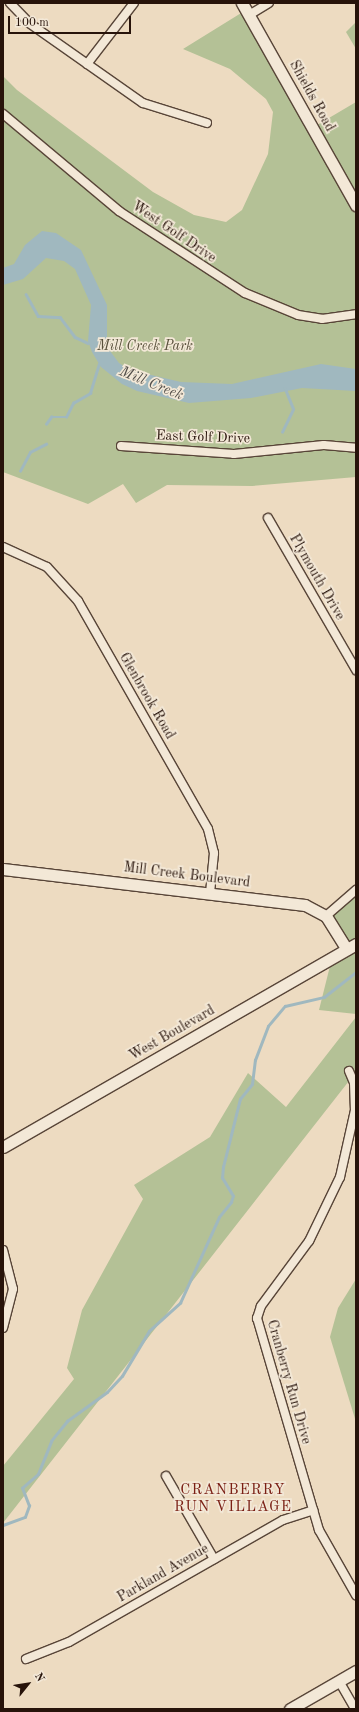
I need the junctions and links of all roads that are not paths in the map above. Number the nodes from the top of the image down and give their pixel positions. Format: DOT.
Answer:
graph roads {
  1 [pos="10,3"];
  2 [pos="134,3"];
  3 [pos="242,3"];
  4 [pos="269,3"];
  5 [pos="248,15"];
  6 [pos="88,64"];
  7 [pos="3,114"];
  8 [pos="207,123"];
  9 [pos="356,205"];
  10 [pos="356,314"];
  11 [pos="120,446"];
  12 [pos="356,448"];
  13 [pos="268,518"];
  14 [pos="3,547"];
  15 [pos="356,670"];
  16 [pos="3,869"];
  17 [pos="356,890"];
  18 [pos="210,893"];
  19 [pos="326,916"];
  20 [pos="352,946"];
  21 [pos="349,1071"];
  22 [pos="3,1147"];
  23 [pos="3,1250"];
  24 [pos="3,1328"];
  25 [pos="166,1476"];
  26 [pos="313,1510"];
  27 [pos="214,1559"];
  28 [pos="356,1595"];
  29 [pos="26,1659"];
  30 [pos="356,1671"];
  31 [pos="339,1681"];
  32 [pos="290,1709"];
  33 [pos="355,1709"];
  1 -- 6 [label="street"];
  2 -- 6 [label="street"];
  3 -- 5 [label="street, Shields Road"];
  4 -- 5 [label="street"];
  5 -- 9 [label="street, Shields Road"];
  6 -- 8 [label="street"];
  7 -- 10 [label="street, West Golf Drive"];
  11 -- 12 [label="street, East Golf Drive"];
  13 -- 15 [label="street, Plymouth Drive"];
  14 -- 18 [label="street, Glenbrook Road"];
  16 -- 18 [label="street, Mill Creek Boulevard"];
  17 -- 19 [label="street"];
  18 -- 19 [label="street, Mill Creek Boulevard"];
  19 -- 20 [label="street"];
  20 -- 22 [label="street, West Boulevard"];
  21 -- 26 [label="street, Cranberry Run Drive"];
  23 -- 24 [label="street"];
  25 -- 27 [label="street"];
  26 -- 27 [label="street, Parkland Avenue"];
  26 -- 28 [label="street, Cranberry Run Drive"];
  27 -- 29 [label="street, Parkland Avenue"];
  30 -- 31 [label="street"];
  31 -- 32 [label="street"];
  31 -- 33 [label="street"];
}
